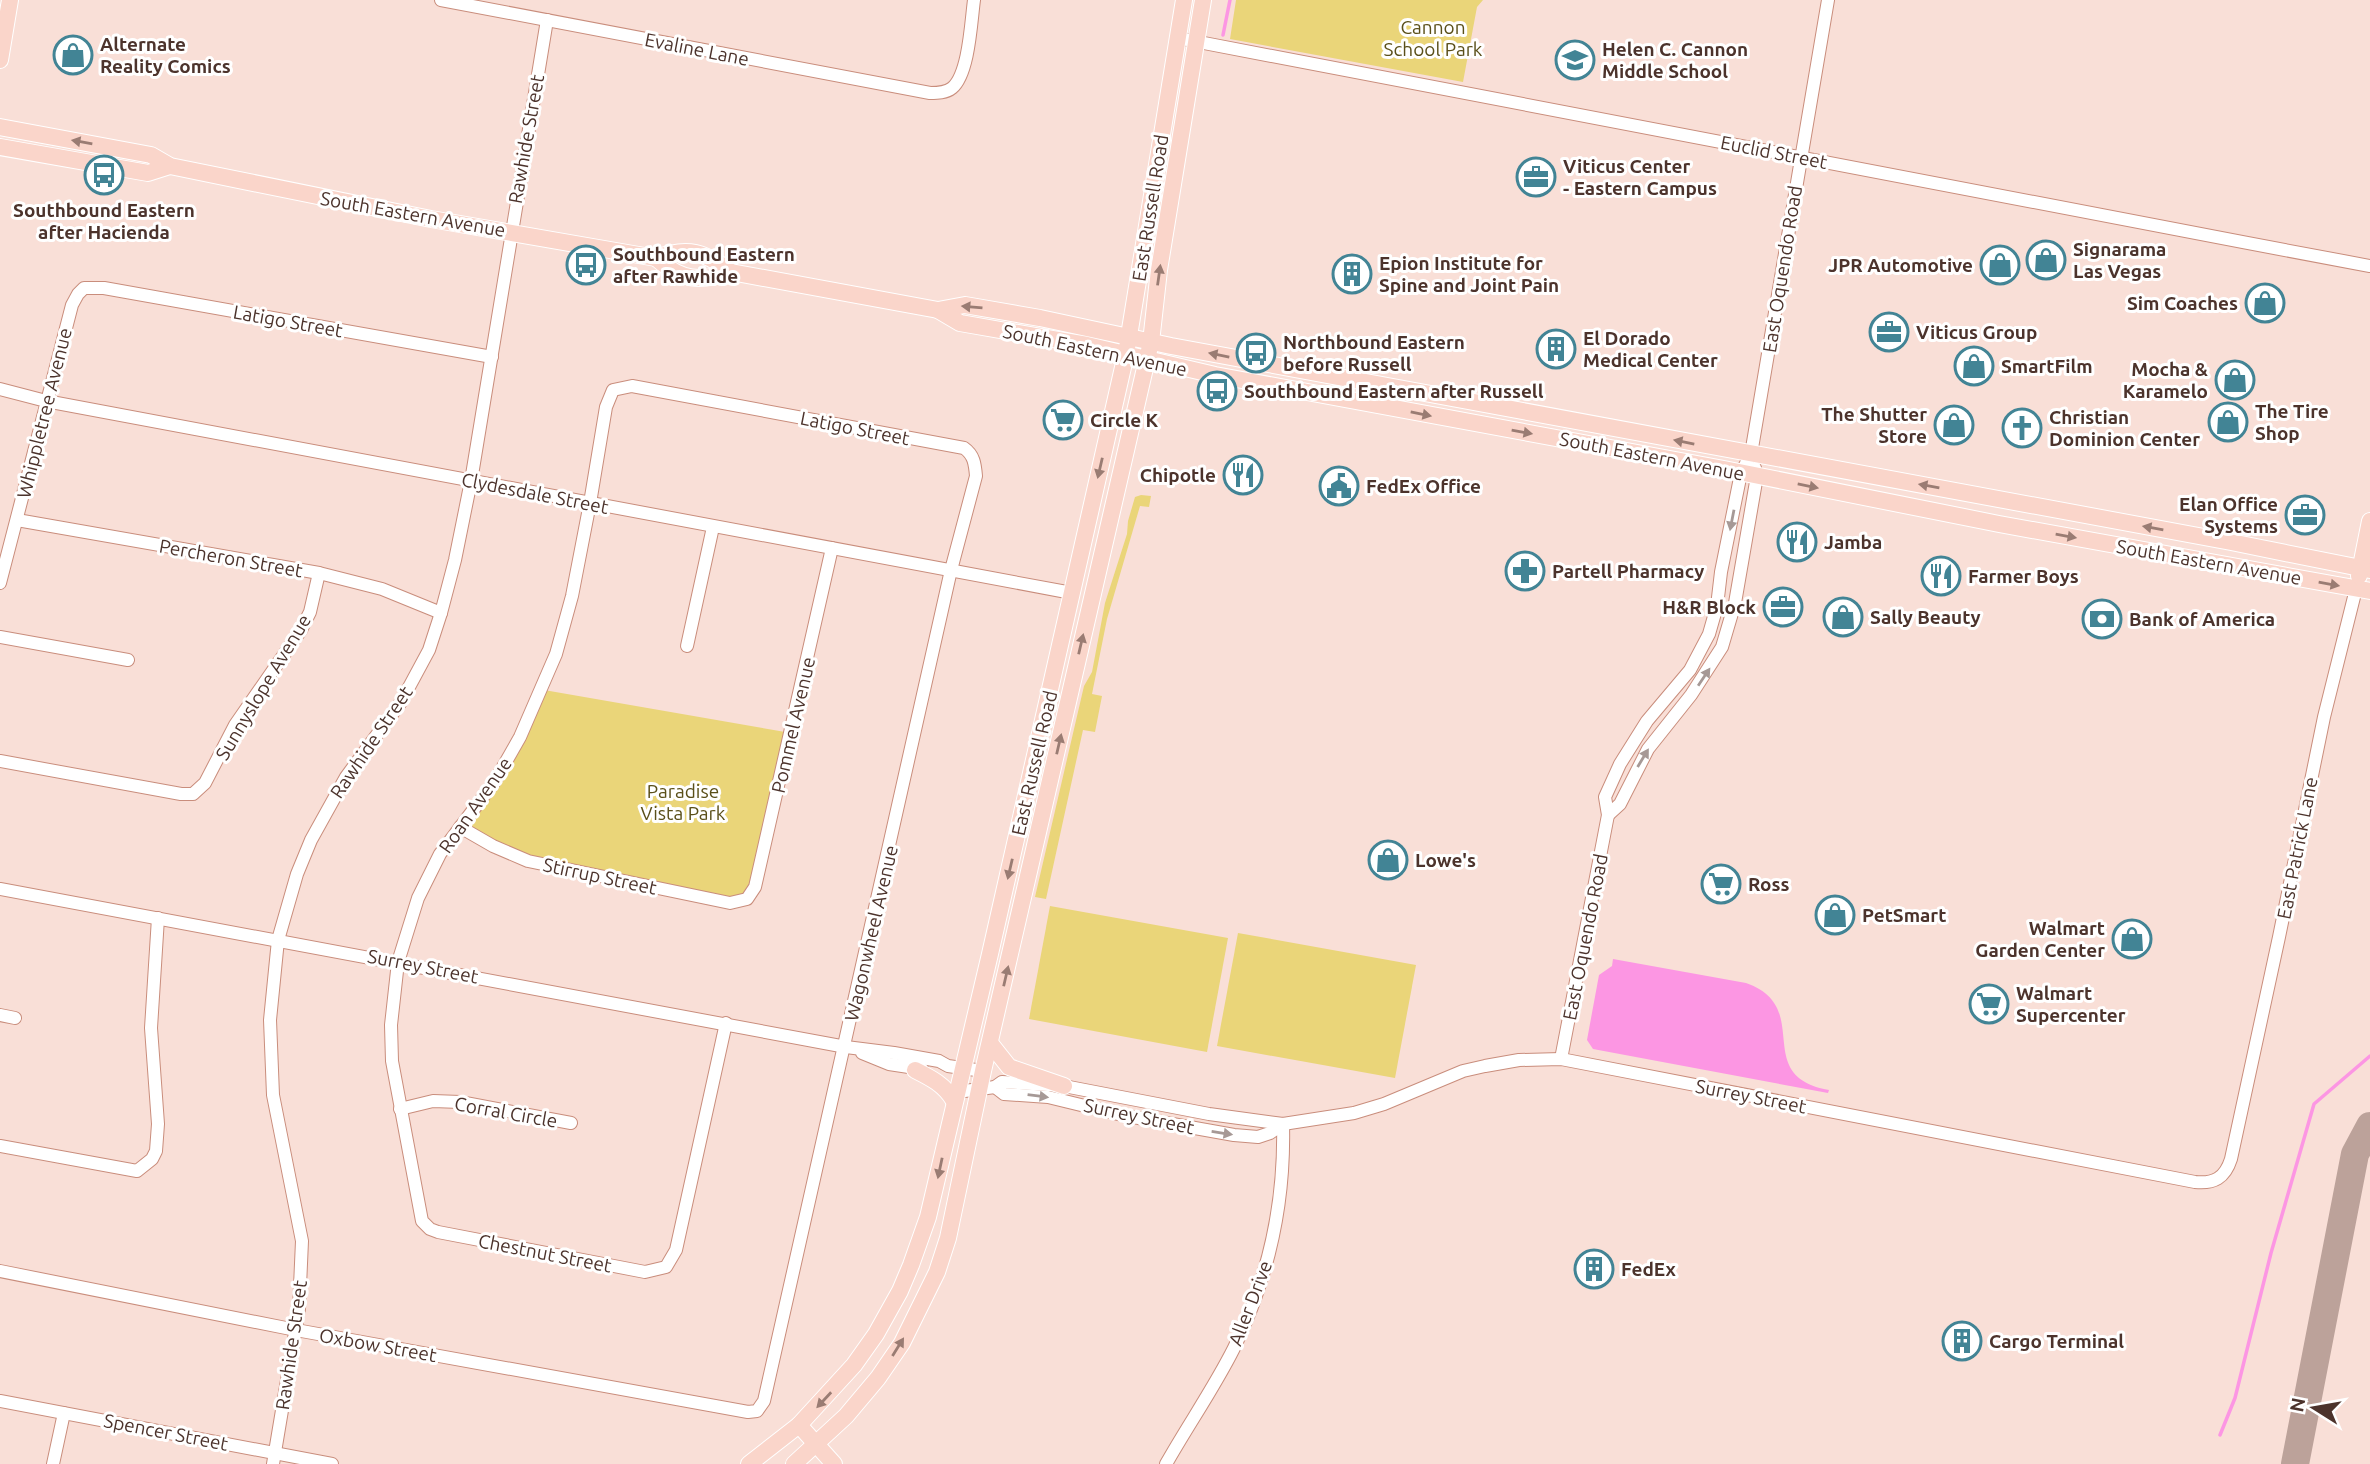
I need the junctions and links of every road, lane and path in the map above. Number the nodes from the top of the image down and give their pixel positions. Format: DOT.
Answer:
graph roads {
  1 [pos="10,0"];
  2 [pos="442,0"];
  3 [pos="974,0"];
  4 [pos="1184,0"];
  5 [pos="1203,0"];
  6 [pos="1828,0"];
  7 [pos="547,20"];
  8 [pos="1178,38"];
  9 [pos="1196,42"];
  10 [pos="0,60"];
  11 [pos="1171,81"];
  12 [pos="1189,85"];
  13 [pos="0,127"];
  14 [pos="0,147"];
  15 [pos="1800,157"];
  16 [pos="170,166"];
  17 [pos="510,232"];
  18 [pos="656,258"];
  19 [pos="2370,265"];
  20 [pos="731,272"];
  21 [pos="84,288"];
  22 [pos="1151,342"];
  23 [pos="1128,346"];
  24 [pos="492,357"];
  25 [pos="1147,359"];
  26 [pos="0,389"];
  27 [pos="613,390"];
  28 [pos="1459,400"];
  29 [pos="46,401"];
  30 [pos="1460,421"];
  31 [pos="971,453"];
  32 [pos="1751,454"];
  33 [pos="1749,474"];
  34 [pos="471,481"];
  35 [pos="590,503"];
  36 [pos="17,520"];
  37 [pos="2370,521"];
  38 [pos="713,527"];
  39 [pos="832,548"];
  40 [pos="2365,568"];
  41 [pos="951,570"];
  42 [pos="319,573"];
  43 [pos="0,583"];
  44 [pos="2363,590"];
  45 [pos="1072,593"];
  46 [pos="441,613"];
  47 [pos="0,637"];
  48 [pos="687,646"];
  49 [pos="128,660"];
  50 [pos="1046,707"];
  51 [pos="1066,711"];
  52 [pos="0,761"];
  53 [pos="1608,815"];
  54 [pos="460,827"];
  55 [pos="0,889"];
  56 [pos="747,899"];
  57 [pos="158,918"];
  58 [pos="278,940"];
  59 [pos="398,962"];
  60 [pos="0,1015"];
  61 [pos="15,1018"];
  62 [pos="726,1023"];
  63 [pos="990,1043"];
  64 [pos="846,1046"];
  65 [pos="1561,1059"];
  66 [pos="956,1067"];
  67 [pos="915,1070"];
  68 [pos="983,1071"];
  69 [pos="1064,1086"];
  70 [pos="987,1088"];
  71 [pos="955,1097"];
  72 [pos="1150,1103"];
  73 [pos="1084,1104"];
  74 [pos="400,1109"];
  75 [pos="571,1123"];
  76 [pos="1283,1124"];
  77 [pos="0,1146"];
  78 [pos="2224,1175"];
  79 [pos="425,1225"];
  80 [pos="0,1271"];
  81 [pos="296,1330"];
  82 [pos="0,1401"];
  83 [pos="757,1411"];
  84 [pos="64,1413"];
  85 [pos="799,1425"];
  86 [pos="785,1437"];
  87 [pos="817,1444"];
  88 [pos="274,1459"];
  89 [pos="802,1462"];
  90 [pos="53,1464"];
  91 [pos="332,1464"];
  92 [pos="748,1464"];
  93 [pos="834,1464"];
  94 [pos="1166,1464"];
  1 -- 10 [label="main road"];
  2 -- 7 [label="street, Evaline Lane"];
  3 -- 7 [label="street, Evaline Lane"];
  4 -- 8 [label="main road, East Russell Road"];
  5 -- 9 [label="main road, East Russell Road"];
  6 -- 15 [label="street, East Oquendo Road"];
  7 -- 17 [label="street, Rawhide Street"];
  8 -- 9 [label="street, Euclid Street"];
  8 -- 11 [label="main road, East Russell Road"];
  9 -- 12 [label="main road, East Russell Road"];
  9 -- 15 [label="street, Euclid Street"];
  11 -- 12 [label="main road"];
  11 -- 23 [label="main road, East Russell Road"];
  22 -- 12 [label="main road, East Russell Road, one-way"];
  16 -- 13 [label="main road, South Eastern Avenue, one-way"];
  14 -- 16 [label="main road, South Eastern Avenue"];
  15 -- 19 [label="street, Euclid Street"];
  15 -- 32 [label="street, East Oquendo Road"];
  16 -- 17 [label="main road, South Eastern Avenue"];
  17 -- 18 [label="main road, South Eastern Avenue"];
  17 -- 24 [label="street, Rawhide Street"];
  18 -- 20 [label="main road, South Eastern Avenue"];
  18 -- 20 [label="main road, South Eastern Avenue"];
  20 -- 23 [label="main road, South Eastern Avenue"];
  21 -- 24 [label="street, Latigo Street"];
  21 -- 29 [label="street, Whippletree Avenue"];
  22 -- 23 [label="main road, South Eastern Avenue"];
  22 -- 25 [label="main road, East Russell Road"];
  28 -- 22 [label="main road, South Eastern Avenue, one-way"];
  23 -- 25 [label="main road, South Eastern Avenue"];
  23 -- 45 [label="main road, East Russell Road, one-way"];
  24 -- 34 [label="street, Rawhide Street"];
  25 -- 30 [label="main road, South Eastern Avenue, one-way"];
  51 -- 25 [label="main road, East Russell Road, one-way"];
  26 -- 29 [label="street, Clydesdale Street"];
  27 -- 31 [label="street, Latigo Street"];
  27 -- 35 [label="street, Roan Avenue"];
  28 -- 30 [label="main road"];
  32 -- 28 [label="main road, South Eastern Avenue, one-way"];
  29 -- 34 [label="street, Clydesdale Street"];
  29 -- 36 [label="street, Whippletree Avenue"];
  30 -- 33 [label="main road, South Eastern Avenue, one-way"];
  31 -- 41 [label="street, Wagonwheel Avenue"];
  32 -- 33 [label="street, East Oquendo Road"];
  40 -- 32 [label="main road, South Eastern Avenue, one-way"];
  33 -- 44 [label="main road, South Eastern Avenue, one-way"];
  33 -- 53 [label="street, East Oquendo Road, one-way"];
  53 -- 33 [label="street, East Oquendo Road, one-way"];
  34 -- 35 [label="street, Clydesdale Street"];
  34 -- 46 [label="street, Rawhide Street"];
  35 -- 38 [label="street, Clydesdale Street"];
  35 -- 54 [label="street, Roan Avenue"];
  36 -- 42 [label="street, Percheron Street"];
  36 -- 43 [label="street, Whippletree Avenue"];
  37 -- 40 [label="main road, East Patrick Lane"];
  38 -- 39 [label="street, Clydesdale Street"];
  38 -- 48 [label="street"];
  39 -- 41 [label="street, Clydesdale Street"];
  39 -- 56 [label="street, Pommel Avenue"];
  40 -- 44 [label="main road, East Patrick Lane"];
  41 -- 45 [label="street, Clydesdale Street"];
  41 -- 64 [label="street, Wagonwheel Avenue"];
  42 -- 46 [label="street, Percheron Street"];
  42 -- 52 [label="street, Sunnyslope Avenue"];
  44 -- 78 [label="street, East Patrick Lane"];
  45 -- 50 [label="main road, East Russell Road"];
  46 -- 58 [label="street, Rawhide Street"];
  47 -- 49 [label="street"];
  50 -- 51 [label="main road"];
  50 -- 66 [label="main road, East Russell Road, one-way"];
  63 -- 51 [label="main road, East Russell Road, one-way"];
  53 -- 65 [label="street, East Oquendo Road"];
  54 -- 56 [label="street, Stirrup Street"];
  54 -- 59 [label="street, Roan Avenue"];
  55 -- 57 [label="street, Surrey Street"];
  57 -- 58 [label="street, Surrey Street"];
  57 -- 77 [label="street"];
  58 -- 59 [label="street, Surrey Street"];
  58 -- 81 [label="street, Rawhide Street"];
  59 -- 62 [label="street, Surrey Street"];
  59 -- 74 [label="street, Roan Avenue"];
  60 -- 61 [label="street"];
  62 -- 64 [label="street, Surrey Street"];
  62 -- 79 [label="street, Chestnut Street"];
  63 -- 68 [label="main road, East Russell Road"];
  63 -- 69 [label="main road"];
  64 -- 66 [label="street, Surrey Street"];
  64 -- 67 [label="street, Surrey Street"];
  64 -- 83 [label="street, Wagonwheel Avenue"];
  65 -- 76 [label="street, Surrey Street"];
  65 -- 78 [label="street, Surrey Street"];
  66 -- 67 [label="street, Surrey Street"];
  66 -- 68 [label="street, Surrey Street"];
  66 -- 71 [label="main road, East Russell Road"];
  67 -- 71 [label="main road"];
  68 -- 70 [label="main road, East Russell Road"];
  69 -- 70 [label="street, Surrey Street"];
  69 -- 72 [label="street, Surrey Street"];
  70 -- 71 [label="street, Surrey Street"];
  70 -- 73 [label="street, Surrey Street, one-way"];
  87 -- 70 [label="main road, East Russell Road, one-way"];
  71 -- 85 [label="main road, East Russell Road, one-way"];
  72 -- 73 [label="street"];
  72 -- 76 [label="street, Surrey Street"];
  73 -- 76 [label="street, Surrey Street, one-way"];
  74 -- 75 [label="street, Corral Circle"];
  74 -- 79 [label="street, Roan Avenue"];
  76 -- 94 [label="street, Aller Drive"];
  80 -- 81 [label="street, Oxbow Street"];
  81 -- 83 [label="street, Oxbow Street"];
  81 -- 88 [label="street, Rawhide Street"];
  82 -- 84 [label="street, Spencer Street"];
  84 -- 88 [label="street, Spencer Street"];
  84 -- 90 [label="street"];
  85 -- 86 [label="main road, East Russell Road"];
  85 -- 87 [label="main road"];
  86 -- 89 [label="main road"];
  86 -- 92 [label="main road, East Russell Road"];
  87 -- 89 [label="main road, East Russell Road"];
  87 -- 93 [label="main road"];
  88 -- 91 [label="street, Spencer Street"];
}
